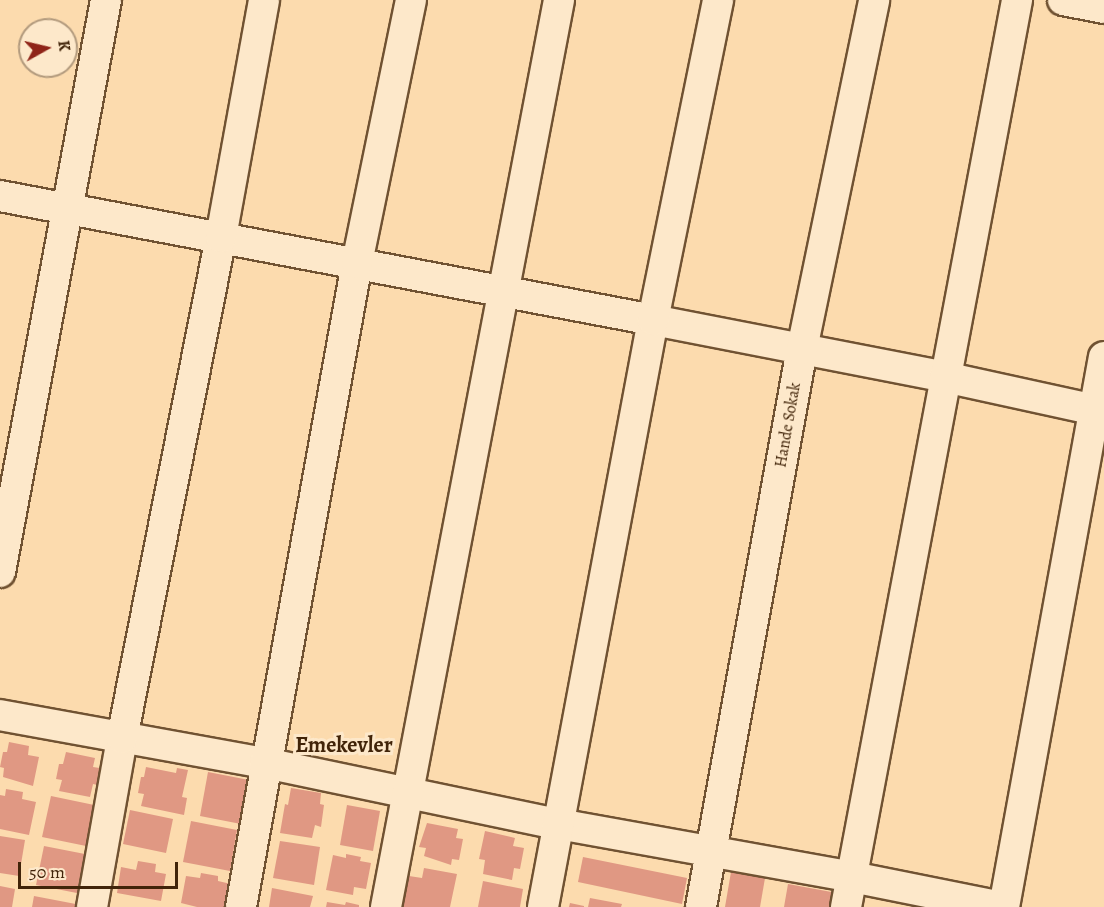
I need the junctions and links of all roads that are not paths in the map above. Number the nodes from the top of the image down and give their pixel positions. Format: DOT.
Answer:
graph roads {
  1 [pos="106,0"];
  2 [pos="264,0"];
  3 [pos="411,0"];
  4 [pos="559,0"];
  5 [pos="718,0"];
  6 [pos="874,0"];
  7 [pos="1017,0"];
  8 [pos="1063,0"];
  9 [pos="1104,8"];
  10 [pos="0,196"];
  11 [pos="69,208"];
  12 [pos="221,237"];
  13 [pos="357,263"];
  14 [pos="502,293"];
  15 [pos="653,320"];
  16 [pos="802,349"];
  17 [pos="1104,357"];
  18 [pos="945,377"];
  19 [pos="1099,411"];
  20 [pos="0,572"];
  21 [pos="0,715"];
  22 [pos="122,738"];
  23 [pos="265,763"];
  24 [pos="408,792"];
  25 [pos="558,824"];
  26 [pos="711,852"];
  27 [pos="852,877"];
  28 [pos="92,907"];
  29 [pos="241,907"];
  30 [pos="386,907"];
  31 [pos="543,907"];
  32 [pos="701,907"];
  33 [pos="846,907"];
  34 [pos="1003,907"];
  1 -- 11 [label="street"];
  2 -- 12 [label="street"];
  3 -- 13 [label="street"];
  4 -- 14 [label="street"];
  5 -- 15 [label="street"];
  6 -- 16 [label="street, Hande Sokak"];
  7 -- 18 [label="street"];
  8 -- 9 [label="street"];
  10 -- 11 [label="street"];
  11 -- 12 [label="street"];
  11 -- 20 [label="street"];
  12 -- 13 [label="street"];
  12 -- 22 [label="street"];
  13 -- 14 [label="street"];
  13 -- 23 [label="street"];
  14 -- 15 [label="street"];
  14 -- 24 [label="street"];
  15 -- 16 [label="street"];
  15 -- 25 [label="street"];
  16 -- 18 [label="street"];
  16 -- 26 [label="street, Hande Sokak"];
  17 -- 19 [label="street"];
  18 -- 19 [label="street"];
  18 -- 27 [label="street"];
  19 -- 34 [label="street"];
  21 -- 22 [label="street"];
  22 -- 23 [label="street"];
  22 -- 28 [label="street"];
  23 -- 24 [label="street"];
  23 -- 29 [label="street"];
  24 -- 25 [label="street"];
  24 -- 30 [label="street"];
  25 -- 26 [label="street"];
  25 -- 31 [label="street"];
  26 -- 27 [label="street"];
  26 -- 32 [label="street, Hande Sokak"];
  27 -- 33 [label="street"];
  27 -- 34 [label="street"];
}
